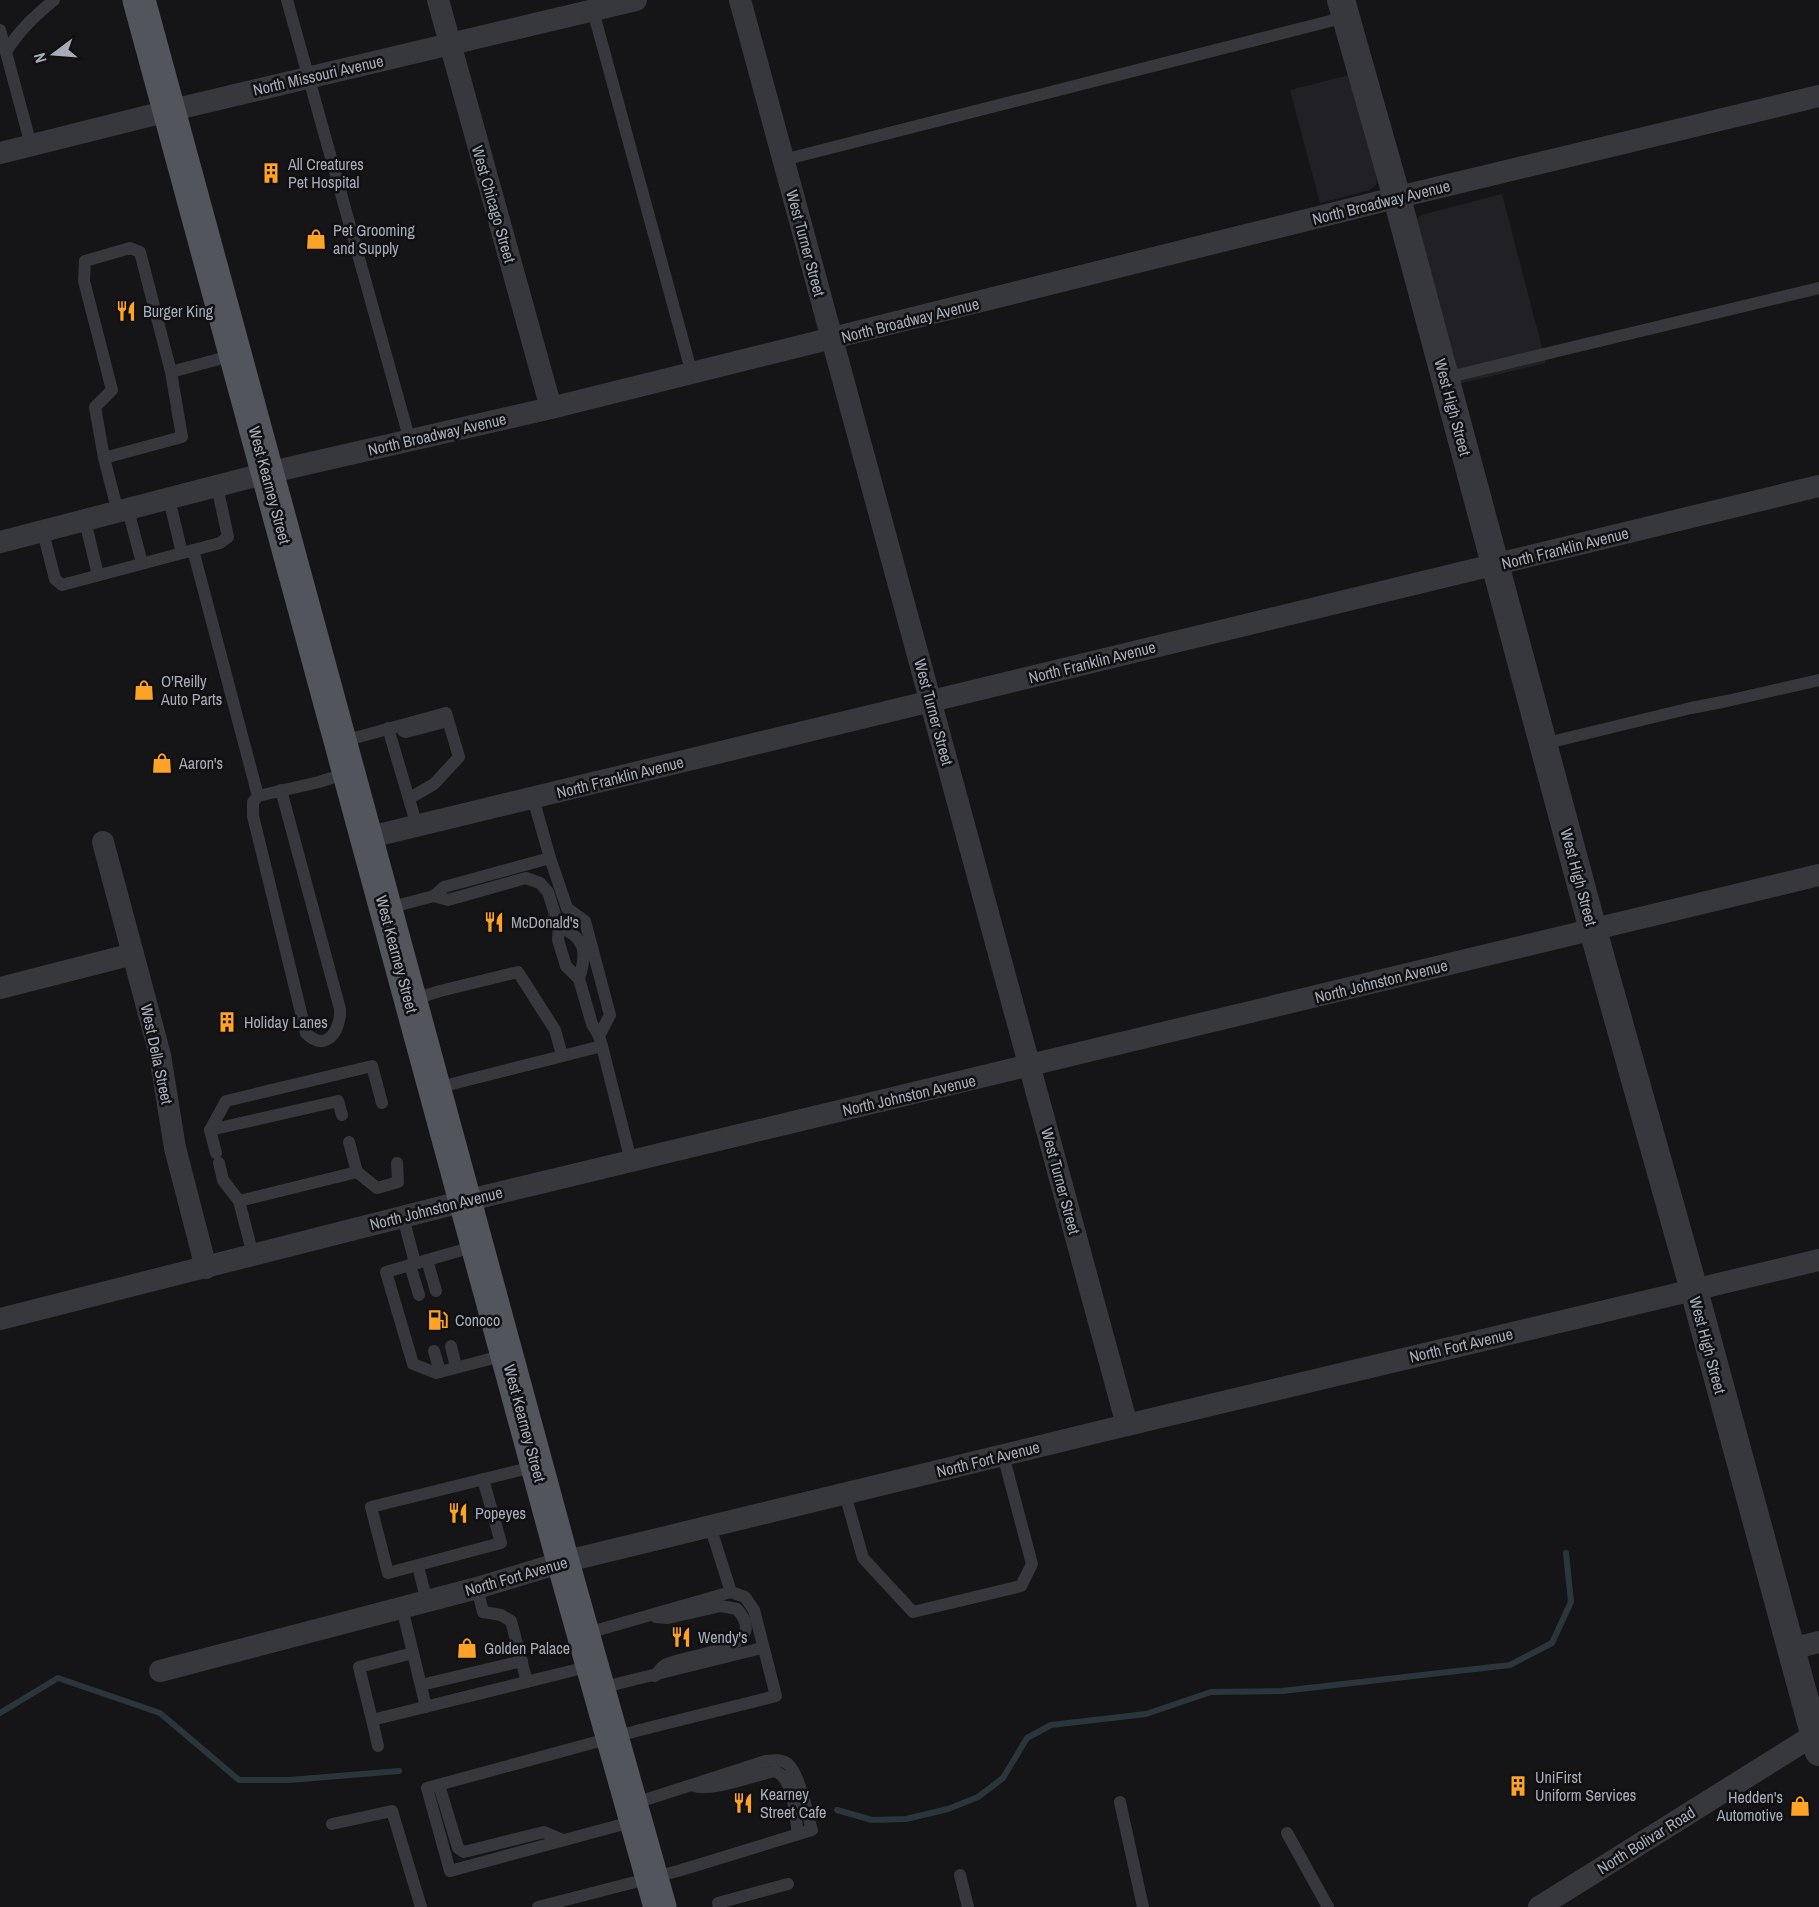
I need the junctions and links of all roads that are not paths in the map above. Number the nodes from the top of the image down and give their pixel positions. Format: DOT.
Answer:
graph roads {
  1 [pos="54,0"];
  2 [pos="139,0"];
  3 [pos="287,0"];
  4 [pos="438,0"];
  5 [pos="636,0"];
  6 [pos="740,0"];
  7 [pos="591,5"];
  8 [pos="1344,9"];
  9 [pos="0,30"];
  10 [pos="450,44"];
  11 [pos="6,52"];
  12 [pos="308,78"];
  13 [pos="1819,96"];
  14 [pos="168,111"];
  15 [pos="31,145"];
  16 [pos="0,153"];
  17 [pos="783,160"];
  18 [pos="1397,198"];
  19 [pos="1819,288"];
  20 [pos="833,339"];
  21 [pos="234,354"];
  22 [pos="171,372"];
  23 [pos="692,374"];
  24 [pos="1445,378"];
  25 [pos="551,408"];
  26 [pos="410,441"];
  27 [pos="104,458"];
  28 [pos="267,473"];
  29 [pos="218,486"];
  30 [pos="1819,486"];
  31 [pos="169,499"];
  32 [pos="123,511"];
  33 [pos="85,521"];
  34 [pos="43,532"];
  35 [pos="0,542"];
  36 [pos="188,551"];
  37 [pos="142,563"];
  38 [pos="1495,565"];
  39 [pos="98,575"];
  40 [pos="1819,680"];
  41 [pos="931,701"];
  42 [pos="393,727"];
  43 [pos="340,742"];
  44 [pos="1543,744"];
  45 [pos="348,773"];
  46 [pos="281,790"];
  47 [pos="258,796"];
  48 [pos="410,798"];
  49 [pos="533,798"];
  50 [pos="417,826"];
  51 [pos="366,838"];
  52 [pos="103,842"];
  53 [pos="550,858"];
  54 [pos="1819,875"];
  55 [pos="434,896"];
  56 [pos="385,909"];
  57 [pos="559,927"];
  58 [pos="1593,930"];
  59 [pos="134,954"];
  60 [pos="579,979"];
  61 [pos="0,988"];
  62 [pos="410,1000"];
  63 [pos="600,1041"];
  64 [pos="562,1055"];
  65 [pos="1030,1066"];
  66 [pos="434,1088"];
  67 [pos="382,1103"];
  68 [pos="342,1115"];
  69 [pos="210,1130"];
  70 [pos="349,1142"];
  71 [pos="632,1161"];
  72 [pos="397,1163"];
  73 [pos="357,1172"];
  74 [pos="465,1201"];
  75 [pos="239,1202"];
  76 [pos="403,1216"];
  77 [pos="477,1246"];
  78 [pos="254,1255"];
  79 [pos="1819,1260"];
  80 [pos="418,1263"];
  81 [pos="206,1268"];
  82 [pos="1694,1290"];
  83 [pos="436,1291"];
  84 [pos="419,1295"];
  85 [pos="0,1319"];
  86 [pos="451,1346"];
  87 [pos="434,1351"];
  88 [pos="506,1354"];
  89 [pos="456,1367"];
  90 [pos="440,1372"];
  91 [pos="1127,1425"];
  92 [pos="1003,1455"];
  93 [pos="537,1466"];
  94 [pos="483,1479"];
  95 [pos="844,1494"];
  96 [pos="710,1526"];
  97 [pos="563,1562"];
  98 [pos="418,1566"];
  99 [pos="477,1588"];
  100 [pos="731,1593"];
  101 [pos="427,1602"];
  102 [pos="402,1608"];
  103 [pos="648,1616"];
  104 [pos="583,1634"];
  105 [pos="1819,1642"];
  106 [pos="762,1648"];
  107 [pos="1791,1649"];
  108 [pos="413,1653"];
  109 [pos="522,1661"];
  110 [pos="160,1671"];
  111 [pos="655,1676"];
  112 [pos="595,1677"];
  113 [pos="527,1682"];
  114 [pos="421,1685"];
  115 [pos="426,1707"];
  116 [pos="372,1720"];
  117 [pos="612,1738"];
  118 [pos="1817,1744"];
  119 [pos="378,1746"];
  120 [pos="439,1785"];
  121 [pos="1120,1802"];
  122 [pos="633,1813"];
  123 [pos="332,1824"];
  124 [pos="1287,1833"];
  125 [pos="564,1840"];
  126 [pos="960,1875"];
  127 [pos="788,1884"];
  128 [pos="656,1893"];
  129 [pos="421,1907"];
  130 [pos="538,1907"];
  131 [pos="719,1907"];
  132 [pos="968,1907"];
  133 [pos="1143,1907"];
  134 [pos="1328,1907"];
  135 [pos="1539,1907"];
  1 -- 11 [label="lane"];
  2 -- 14 [label="main road, West Kearney Street"];
  3 -- 12 [label="lane"];
  4 -- 10 [label="street, West Chicago Street"];
  5 -- 7 [label="street, North Missouri Avenue"];
  6 -- 17 [label="street, West Turner Street"];
  7 -- 10 [label="street, North Missouri Avenue"];
  7 -- 23 [label="lane"];
  8 -- 17 [label="lane"];
  8 -- 18 [label="street, West High Street"];
  9 -- 11 [label="lane"];
  10 -- 12 [label="street, North Missouri Avenue"];
  10 -- 25 [label="street, West Chicago Street"];
  11 -- 15 [label="lane"];
  12 -- 14 [label="street, North Missouri Avenue"];
  12 -- 26 [label="lane"];
  13 -- 18 [label="street, North Broadway Avenue"];
  14 -- 15 [label="street, North Missouri Avenue"];
  14 -- 21 [label="main road, West Kearney Street"];
  15 -- 16 [label="street, North Missouri Avenue"];
  17 -- 20 [label="street, West Turner Street"];
  18 -- 20 [label="street, North Broadway Avenue"];
  18 -- 24 [label="street, West High Street"];
  19 -- 24 [label="lane"];
  20 -- 23 [label="street, North Broadway Avenue"];
  20 -- 41 [label="street, West Turner Street"];
  21 -- 22 [label="lane"];
  21 -- 28 [label="main road, West Kearney Street"];
  22 -- 27 [label="lane"];
  22 -- 27 [label="lane"];
  23 -- 25 [label="street, North Broadway Avenue"];
  24 -- 38 [label="street, West High Street"];
  25 -- 26 [label="street, North Broadway Avenue"];
  26 -- 28 [label="street, North Broadway Avenue"];
  27 -- 32 [label="lane"];
  28 -- 29 [label="street, North Broadway Avenue"];
  28 -- 43 [label="main road, West Kearney Street"];
  29 -- 31 [label="street, North Broadway Avenue"];
  29 -- 36 [label="lane"];
  30 -- 38 [label="street, North Franklin Avenue"];
  31 -- 32 [label="street, North Broadway Avenue"];
  31 -- 36 [label="lane"];
  32 -- 33 [label="street, North Broadway Avenue"];
  32 -- 37 [label="lane"];
  33 -- 34 [label="street, North Broadway Avenue"];
  33 -- 39 [label="lane"];
  34 -- 35 [label="street, North Broadway Avenue"];
  34 -- 39 [label="lane"];
  36 -- 37 [label="lane"];
  36 -- 47 [label="lane"];
  37 -- 39 [label="lane"];
  38 -- 41 [label="street, North Franklin Avenue"];
  38 -- 44 [label="street, West High Street"];
  40 -- 44 [label="lane"];
  41 -- 49 [label="street, North Franklin Avenue"];
  41 -- 65 [label="street, West Turner Street"];
  42 -- 43 [label="lane"];
  42 -- 48 [label="lane"];
  42 -- 48 [label="lane"];
  43 -- 45 [label="main road, West Kearney Street"];
  44 -- 58 [label="street, West High Street"];
  45 -- 46 [label="lane"];
  45 -- 51 [label="main road, West Kearney Street"];
  46 -- 47 [label="lane"];
  46 -- 47 [label="lane"];
  48 -- 50 [label="lane"];
  49 -- 50 [label="street, North Franklin Avenue"];
  49 -- 53 [label="lane"];
  50 -- 51 [label="street, North Franklin Avenue"];
  51 -- 56 [label="main road, West Kearney Street"];
  52 -- 59 [label="street, West Della Street"];
  53 -- 55 [label="lane"];
  53 -- 63 [label="lane"];
  54 -- 58 [label="street, North Johnston Avenue"];
  55 -- 56 [label="lane"];
  55 -- 57 [label="lane"];
  56 -- 62 [label="main road, West Kearney Street"];
  57 -- 60 [label="lane"];
  57 -- 60 [label="lane"];
  58 -- 65 [label="street, North Johnston Avenue"];
  58 -- 82 [label="street, West High Street"];
  59 -- 61 [label="street"];
  59 -- 81 [label="street, West Della Street"];
  60 -- 63 [label="lane"];
  62 -- 64 [label="lane"];
  62 -- 66 [label="main road, West Kearney Street"];
  63 -- 64 [label="lane"];
  63 -- 71 [label="lane"];
  64 -- 66 [label="lane"];
  65 -- 71 [label="street, North Johnston Avenue"];
  65 -- 91 [label="street, West Turner Street"];
  66 -- 74 [label="main road, West Kearney Street"];
  67 -- 69 [label="lane"];
  68 -- 69 [label="lane"];
  69 -- 75 [label="lane"];
  70 -- 73 [label="lane"];
  71 -- 74 [label="street, North Johnston Avenue"];
  72 -- 73 [label="lane"];
  73 -- 75 [label="lane"];
  74 -- 76 [label="street, North Johnston Avenue"];
  74 -- 77 [label="main road, West Kearney Street"];
  75 -- 78 [label="lane"];
  76 -- 78 [label="street, North Johnston Avenue"];
  76 -- 80 [label="lane"];
  77 -- 80 [label="lane"];
  77 -- 88 [label="main road, West Kearney Street"];
  78 -- 81 [label="street, North Johnston Avenue"];
  79 -- 82 [label="street, North Fort Avenue"];
  80 -- 83 [label="lane"];
  80 -- 84 [label="lane"];
  80 -- 90 [label="lane"];
  81 -- 85 [label="street, North Johnston Avenue"];
  82 -- 91 [label="street, North Fort Avenue"];
  82 -- 107 [label="street, West High Street"];
  86 -- 89 [label="lane"];
  87 -- 90 [label="lane"];
  88 -- 89 [label="lane"];
  88 -- 93 [label="main road, West Kearney Street"];
  89 -- 90 [label="lane"];
  91 -- 92 [label="street, North Fort Avenue"];
  92 -- 95 [label="street, North Fort Avenue"];
  92 -- 95 [label="lane"];
  93 -- 94 [label="lane"];
  93 -- 97 [label="main road, West Kearney Street"];
  94 -- 98 [label="lane"];
  94 -- 98 [label="lane"];
  95 -- 96 [label="street, North Fort Avenue"];
  96 -- 97 [label="street, North Fort Avenue"];
  96 -- 100 [label="lane"];
  97 -- 99 [label="street, North Fort Avenue"];
  97 -- 104 [label="main road, West Kearney Street"];
  98 -- 101 [label="lane"];
  99 -- 101 [label="street, North Fort Avenue"];
  99 -- 109 [label="lane"];
  100 -- 103 [label="lane"];
  100 -- 106 [label="lane"];
  101 -- 102 [label="street, North Fort Avenue"];
  102 -- 108 [label="lane"];
  102 -- 110 [label="street, North Fort Avenue"];
  103 -- 104 [label="lane"];
  103 -- 111 [label="lane"];
  104 -- 112 [label="main road, West Kearney Street"];
  105 -- 107 [label="street"];
  106 -- 111 [label="lane"];
  106 -- 117 [label="lane"];
  107 -- 118 [label="street, West High Street"];
  108 -- 114 [label="lane"];
  108 -- 116 [label="lane"];
  109 -- 113 [label="lane"];
  109 -- 114 [label="lane"];
  111 -- 112 [label="lane"];
  112 -- 113 [label="lane"];
  112 -- 117 [label="main road, West Kearney Street"];
  113 -- 115 [label="lane"];
  114 -- 115 [label="lane"];
  115 -- 116 [label="lane"];
  116 -- 119 [label="lane"];
  117 -- 120 [label="lane"];
  117 -- 122 [label="main road, West Kearney Street"];
  118 -- 135 [label="street, North Bolivar Road"];
  120 -- 125 [label="lane"];
  120 -- 125 [label="lane"];
  121 -- 133 [label="lane"];
  122 -- 125 [label="lane"];
  122 -- 128 [label="main road, West Kearney Street"];
  122 -- 128 [label="lane"];
  123 -- 129 [label="lane"];
  124 -- 134 [label="lane"];
  126 -- 132 [label="lane"];
  127 -- 131 [label="lane"];
  128 -- 130 [label="lane"];
}
